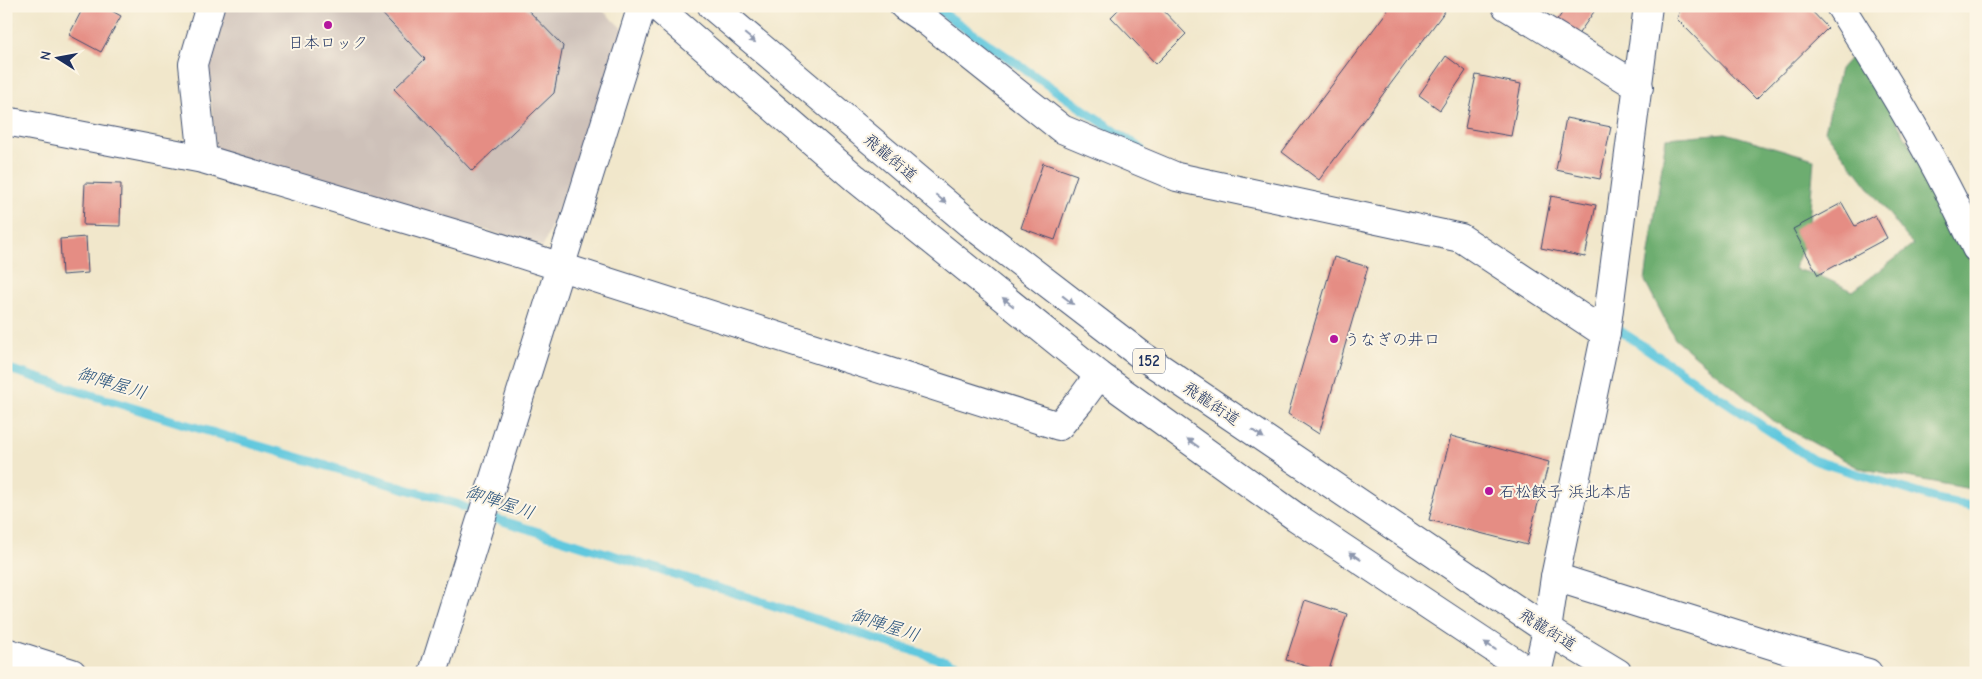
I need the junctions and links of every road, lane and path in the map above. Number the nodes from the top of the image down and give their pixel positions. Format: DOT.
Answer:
graph roads {
  1 [pos="210,6"];
  2 [pos="642,6"];
  3 [pos="656,6"];
  4 [pos="712,6"];
  5 [pos="904,6"];
  6 [pos="1506,6"];
  7 [pos="1648,6"];
  8 [pos="1840,6"];
  9 [pos="1639,87"];
  10 [pos="6,121"];
  11 [pos="203,159"];
  12 [pos="1976,248"];
  13 [pos="560,268"];
  14 [pos="1607,326"];
  15 [pos="1099,375"];
  16 [pos="1555,577"];
  17 [pos="1547,630"];
  18 [pos="6,652"];
  19 [pos="72,673"];
  20 [pos="433,673"];
  21 [pos="1531,673"];
  22 [pos="1536,673"];
  23 [pos="1618,673"];
  24 [pos="1868,673"];
  1 -- 11 [label="main road"];
  2 -- 13 [label="main road"];
  15 -- 3 [label="main road, 152, one-way"];
  4 -- 17 [label="main road, 飛龍街道 / 152, one-way"];
  5 -- 14 [label="main road"];
  6 -- 9 [label="main road"];
  7 -- 9 [label="main road"];
  8 -- 12 [label="main road"];
  9 -- 14 [label="main road"];
  10 -- 11 [label="main road"];
  11 -- 13 [label="main road"];
  13 -- 15 [label="main road"];
  13 -- 20 [label="main road"];
  14 -- 16 [label="main road"];
  21 -- 15 [label="main road, 152, one-way"];
  16 -- 17 [label="main road"];
  16 -- 24 [label="main road"];
  17 -- 22 [label="main road"];
  17 -- 23 [label="main road, 飛龍街道 / 152"];
  18 -- 19 [label="main road"];
}
